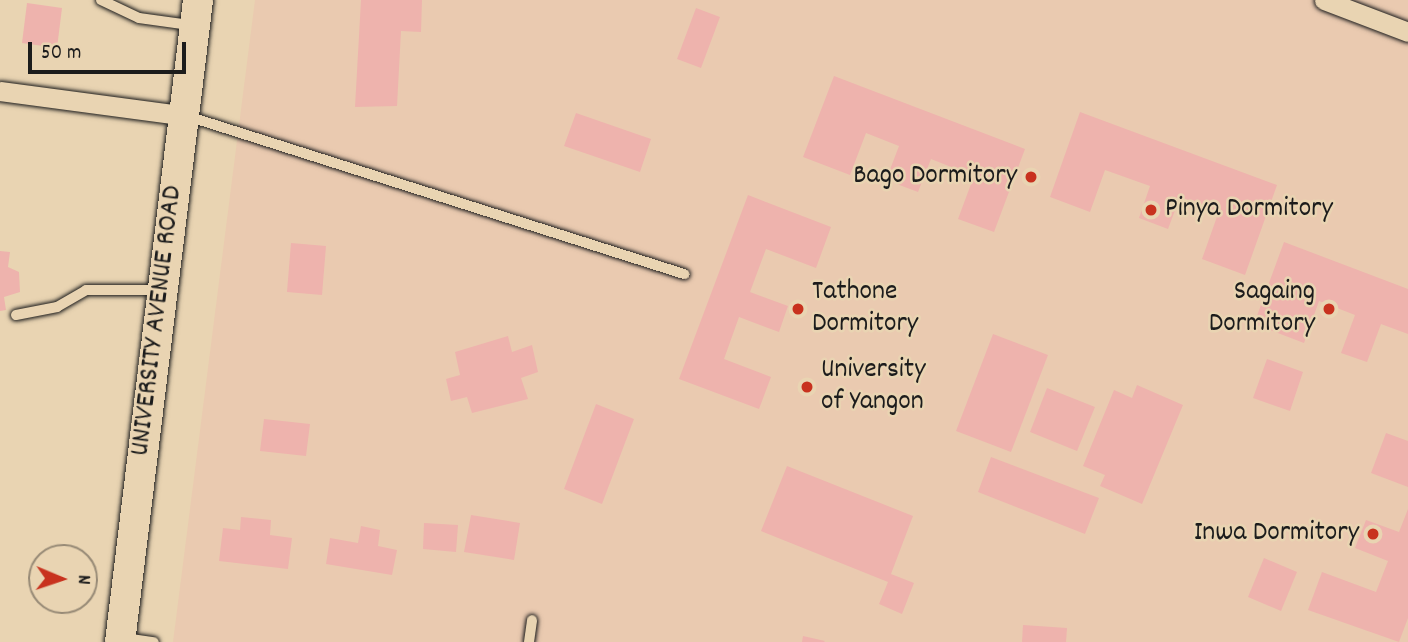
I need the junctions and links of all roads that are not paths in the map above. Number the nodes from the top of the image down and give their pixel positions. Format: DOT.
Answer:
graph roads {
  1 [pos="101,0"];
  2 [pos="1324,0"];
  3 [pos="197,13"];
  4 [pos="1408,32"];
  5 [pos="0,91"];
  6 [pos="187,116"];
  7 [pos="684,274"];
  8 [pos="158,290"];
  9 [pos="16,315"];
  10 [pos="532,620"];
  11 [pos="120,640"];
  12 [pos="154,642"];
  13 [pos="529,642"];
  1 -- 3 [label="lane"];
  2 -- 4 [label="street"];
  3 -- 6 [label="main road, UNIVERSITY AVENUE ROAD"];
  5 -- 6 [label="street"];
  6 -- 7 [label="lane"];
  6 -- 8 [label="main road, UNIVERSITY AVENUE ROAD"];
  8 -- 9 [label="lane"];
  8 -- 11 [label="main road, UNIVERSITY AVENUE ROAD"];
  10 -- 13 [label="lane"];
  11 -- 12 [label="lane"];
}
